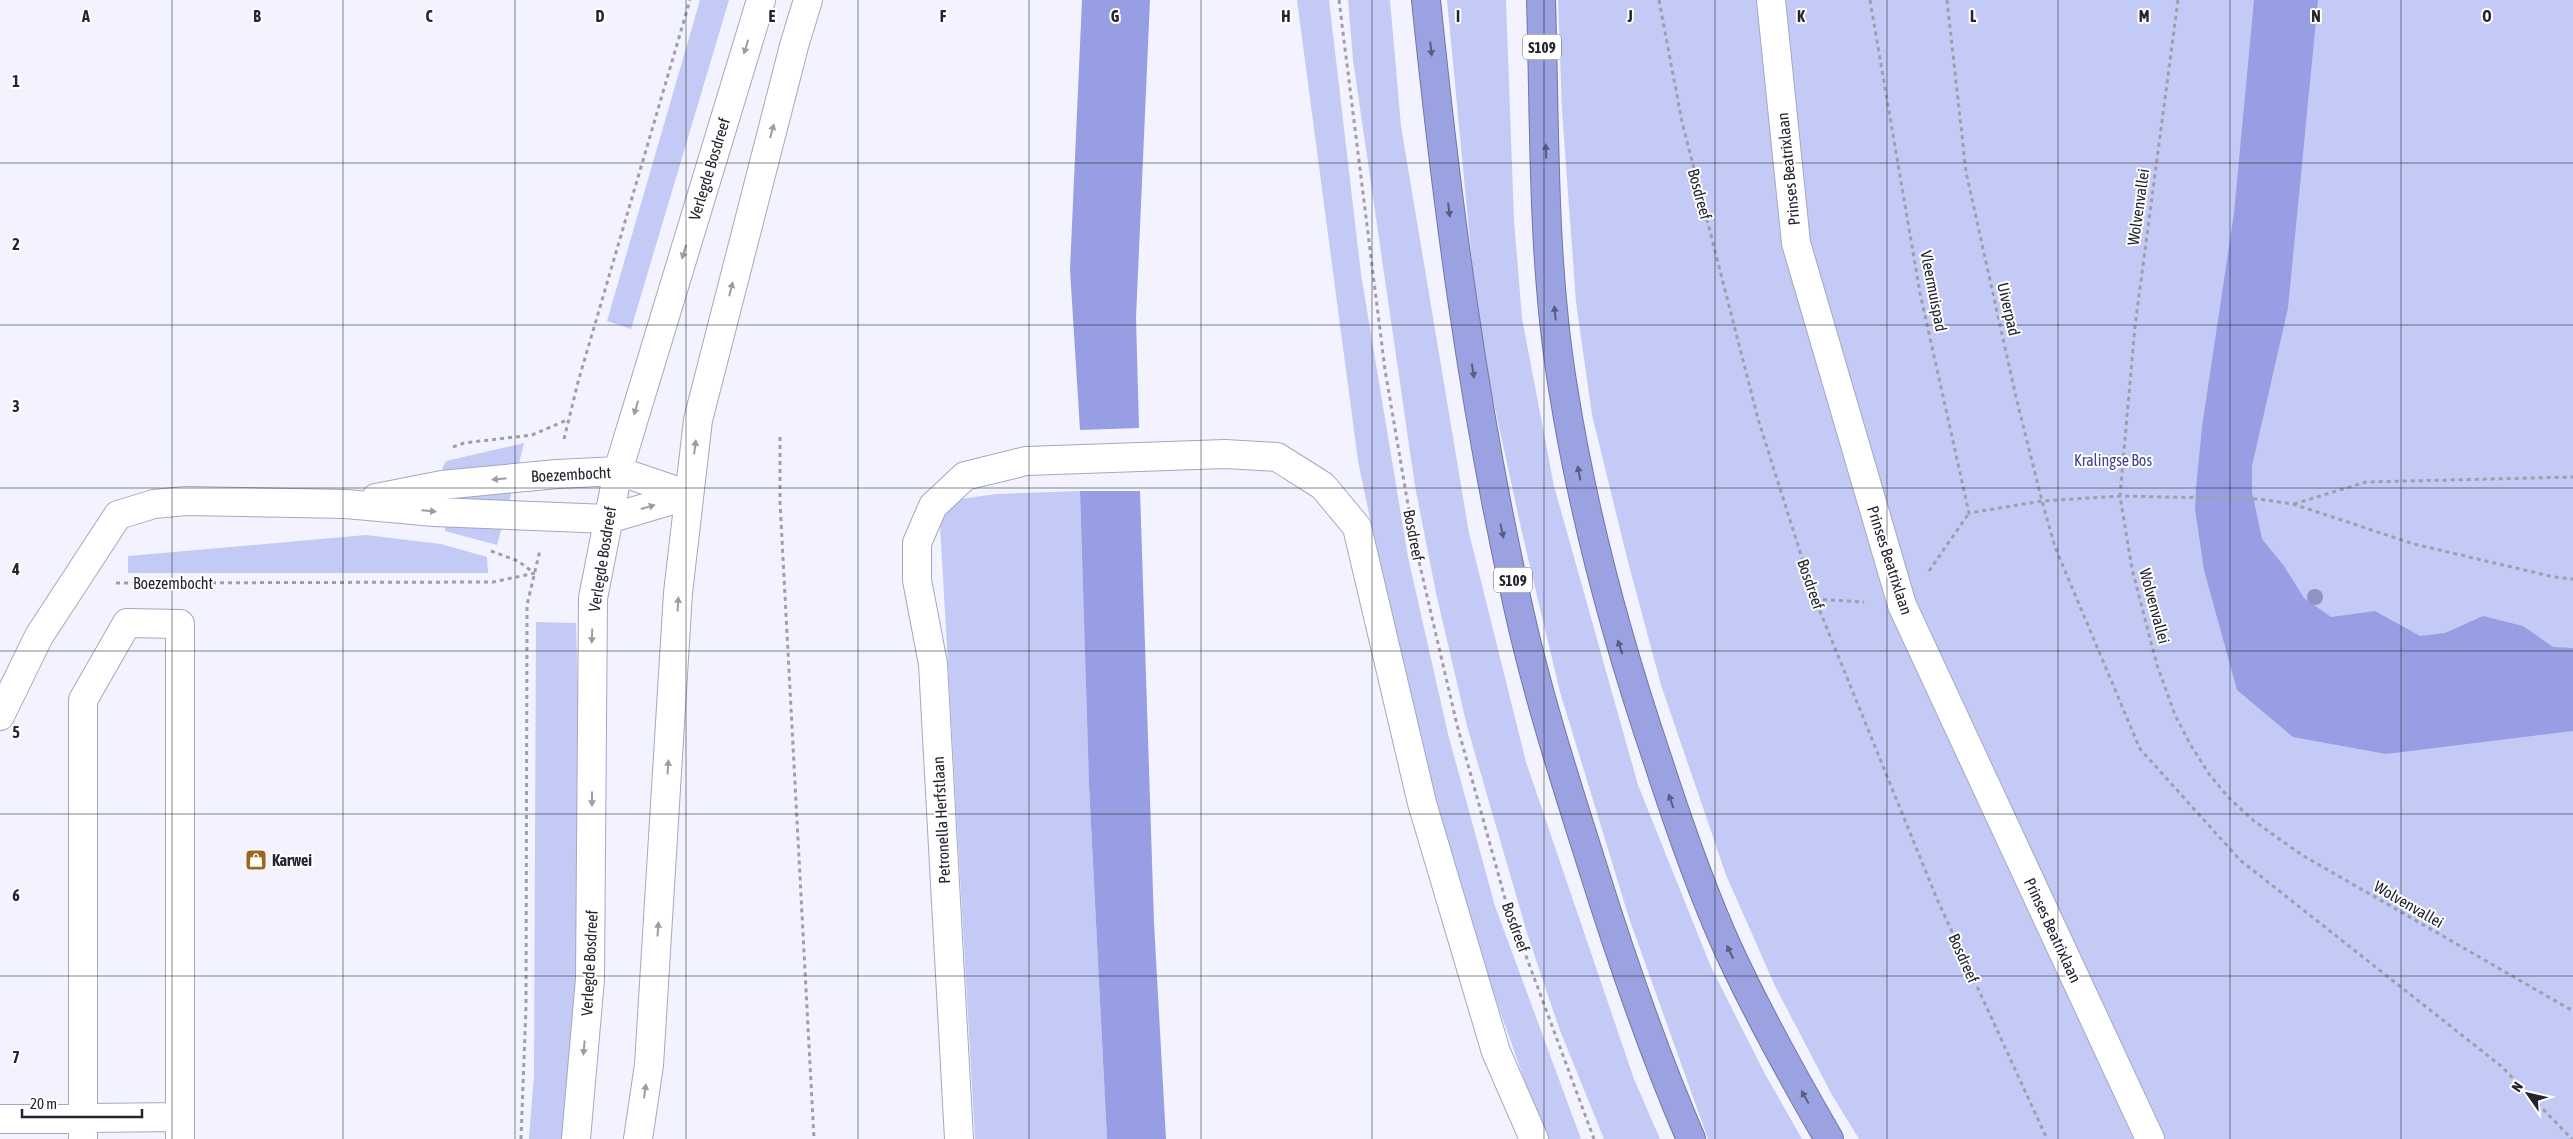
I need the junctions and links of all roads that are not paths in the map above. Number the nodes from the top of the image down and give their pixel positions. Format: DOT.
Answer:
graph roads {
  1 [pos="760,0"];
  2 [pos="808,0"];
  3 [pos="1426,0"];
  4 [pos="1541,0"];
  5 [pos="1771,0"];
  6 [pos="618,471"];
  7 [pos="689,495"];
  8 [pos="346,504"];
  9 [pos="608,519"];
  10 [pos="2,707"];
  11 [pos="0,1119"];
  12 [pos="179,1128"];
  13 [pos="83,1129"];
  14 [pos="576,1139"];
  15 [pos="638,1139"];
  16 [pos="959,1139"];
  17 [pos="1534,1139"];
  18 [pos="1692,1139"];
  19 [pos="1829,1139"];
  20 [pos="2150,1139"];
  1 -- 6 [label="street, Verlegde Bosdreef, one-way"];
  7 -- 2 [label="street, one-way"];
  3 -- 18 [label="highway, S109, one-way"];
  19 -- 4 [label="highway, S109, one-way"];
  5 -- 20 [label="street, Prinses Beatrixlaan"];
  6 -- 7 [label="street, Boezembocht"];
  6 -- 8 [label="street, Boezembocht, one-way"];
  6 -- 9 [label="street, Verlegde Bosdreef"];
  9 -- 7 [label="street, Boezembocht, one-way"];
  15 -- 7 [label="street, one-way"];
  8 -- 9 [label="street, Boezembocht, one-way"];
  8 -- 10 [label="street, Boezembocht"];
  9 -- 14 [label="street, Verlegde Bosdreef, one-way"];
  11 -- 13 [label="street"];
  12 -- 13 [label="street"];
  12 -- 13 [label="street"];
  16 -- 17 [label="street, Petronella Herfstlaan"];
}
